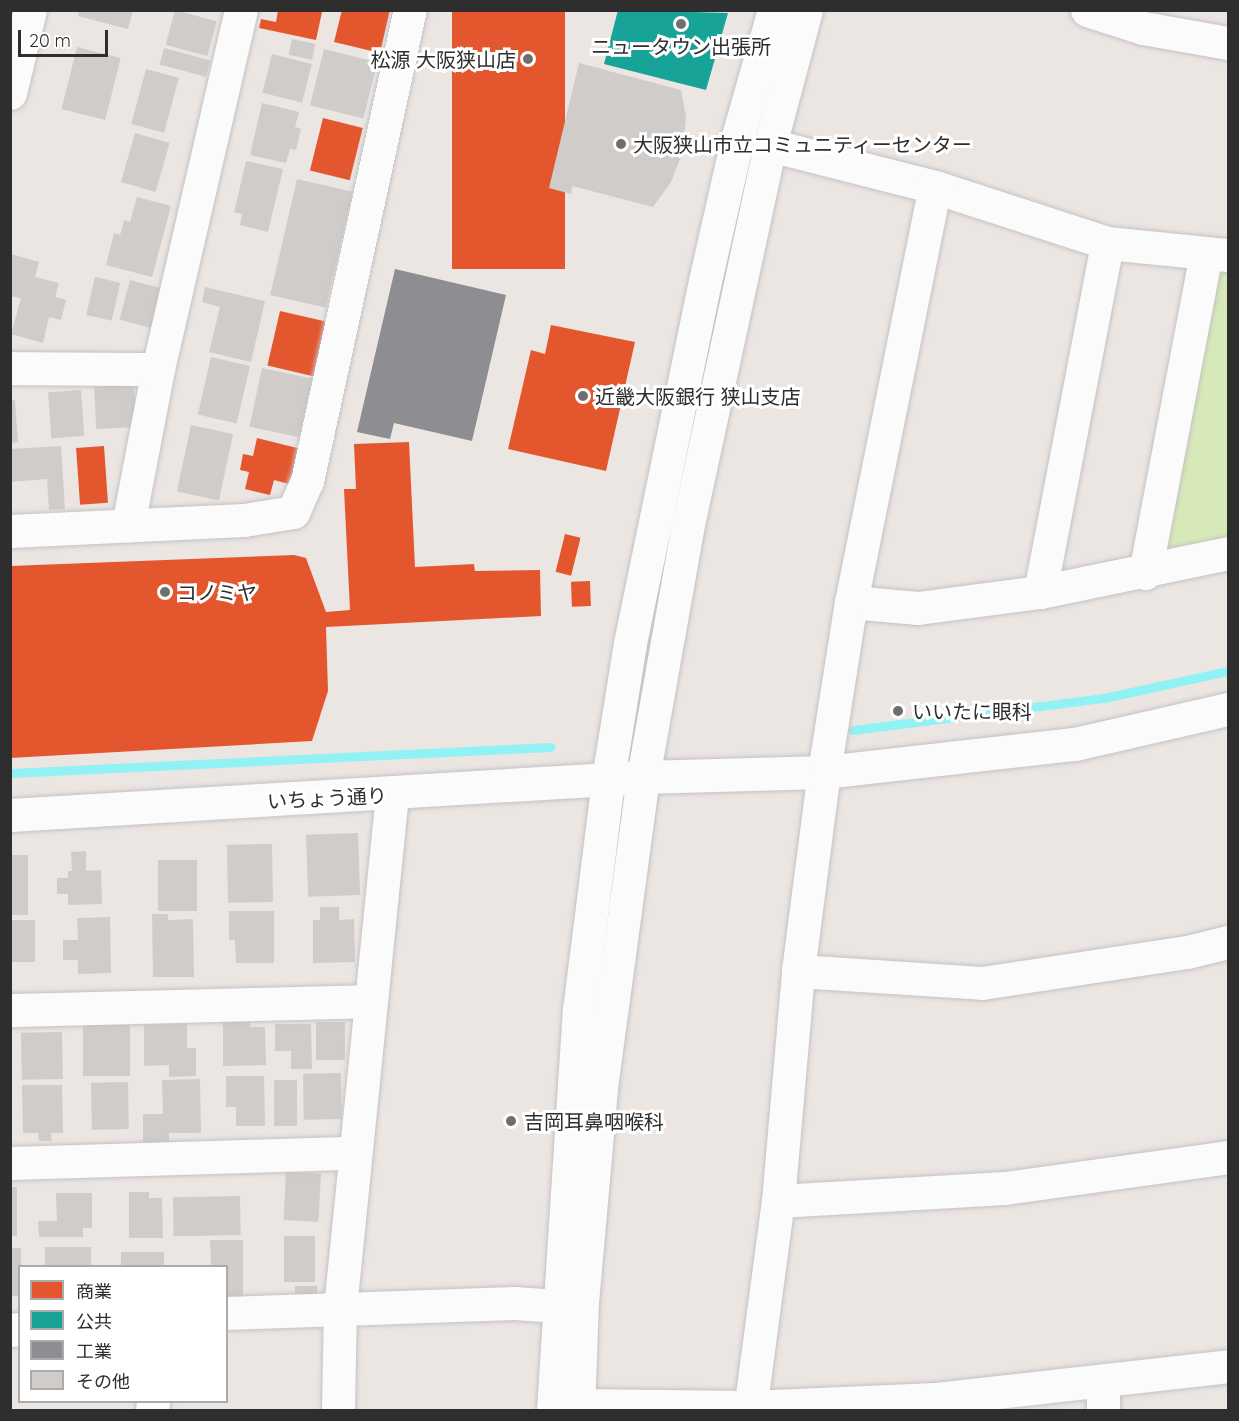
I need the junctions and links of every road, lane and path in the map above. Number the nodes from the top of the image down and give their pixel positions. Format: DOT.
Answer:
graph roads {
  1 [pos="30,10"];
  2 [pos="241,10"];
  3 [pos="410,10"];
  4 [pos="774,10"];
  5 [pos="806,10"];
  6 [pos="1087,10"];
  7 [pos="1228,44"];
  8 [pos="10,93"];
  9 [pos="770,145"];
  10 [pos="935,186"];
  11 [pos="1107,243"];
  12 [pos="1217,254"];
  13 [pos="10,368"];
  14 [pos="158,369"];
  15 [pos="128,525"];
  16 [pos="10,531"];
  17 [pos="1228,553"];
  18 [pos="1145,573"];
  19 [pos="1040,592"];
  20 [pos="851,602"];
  21 [pos="1228,709"];
  22 [pos="824,771"];
  23 [pos="643,777"];
  24 [pos="608,779"];
  25 [pos="392,794"];
  26 [pos="10,815"];
  27 [pos="1228,942"];
  28 [pos="798,971"];
  29 [pos="370,1001"];
  30 [pos="10,1010"];
  31 [pos="354,1153"];
  32 [pos="1228,1157"];
  33 [pos="10,1163"];
  34 [pos="778,1202"];
  35 [pos="558,1306"];
  36 [pos="340,1308"];
  37 [pos="228,1313"];
  38 [pos="1228,1366"];
  39 [pos="1103,1396"];
  40 [pos="934,1405"];
  41 [pos="570,1409"];
  42 [pos="750,1409"];
  43 [pos="338,1410"];
  1 -- 8 [label="street"];
  2 -- 14 [label="street"];
  3 -- 15 [label="street"];
  4 -- 24 [label="street"];
  5 -- 9 [label="street"];
  6 -- 7 [label="street"];
  9 -- 10 [label="street"];
  9 -- 23 [label="street"];
  10 -- 11 [label="street"];
  10 -- 20 [label="street"];
  11 -- 12 [label="street"];
  11 -- 19 [label="street"];
  12 -- 18 [label="street"];
  13 -- 14 [label="street"];
  14 -- 15 [label="street"];
  15 -- 16 [label="street"];
  17 -- 18 [label="street"];
  18 -- 19 [label="street"];
  19 -- 20 [label="street"];
  20 -- 22 [label="street"];
  21 -- 22 [label="street, いちょう通り"];
  22 -- 23 [label="street, いちょう通り"];
  22 -- 28 [label="street"];
  23 -- 24 [label="street, いちょう通り"];
  23 -- 41 [label="street"];
  24 -- 25 [label="street, いちょう通り"];
  24 -- 35 [label="street"];
  25 -- 26 [label="street, いちょう通り"];
  25 -- 29 [label="street"];
  27 -- 28 [label="street"];
  28 -- 34 [label="street"];
  29 -- 30 [label="street"];
  29 -- 31 [label="street"];
  31 -- 33 [label="street"];
  31 -- 36 [label="street"];
  32 -- 34 [label="street"];
  34 -- 42 [label="street"];
  35 -- 36 [label="street"];
  35 -- 41 [label="street"];
  36 -- 37 [label="street"];
  36 -- 43 [label="street"];
  38 -- 39 [label="street"];
  39 -- 40 [label="street"];
  40 -- 42 [label="street"];
  41 -- 42 [label="street"];
}
